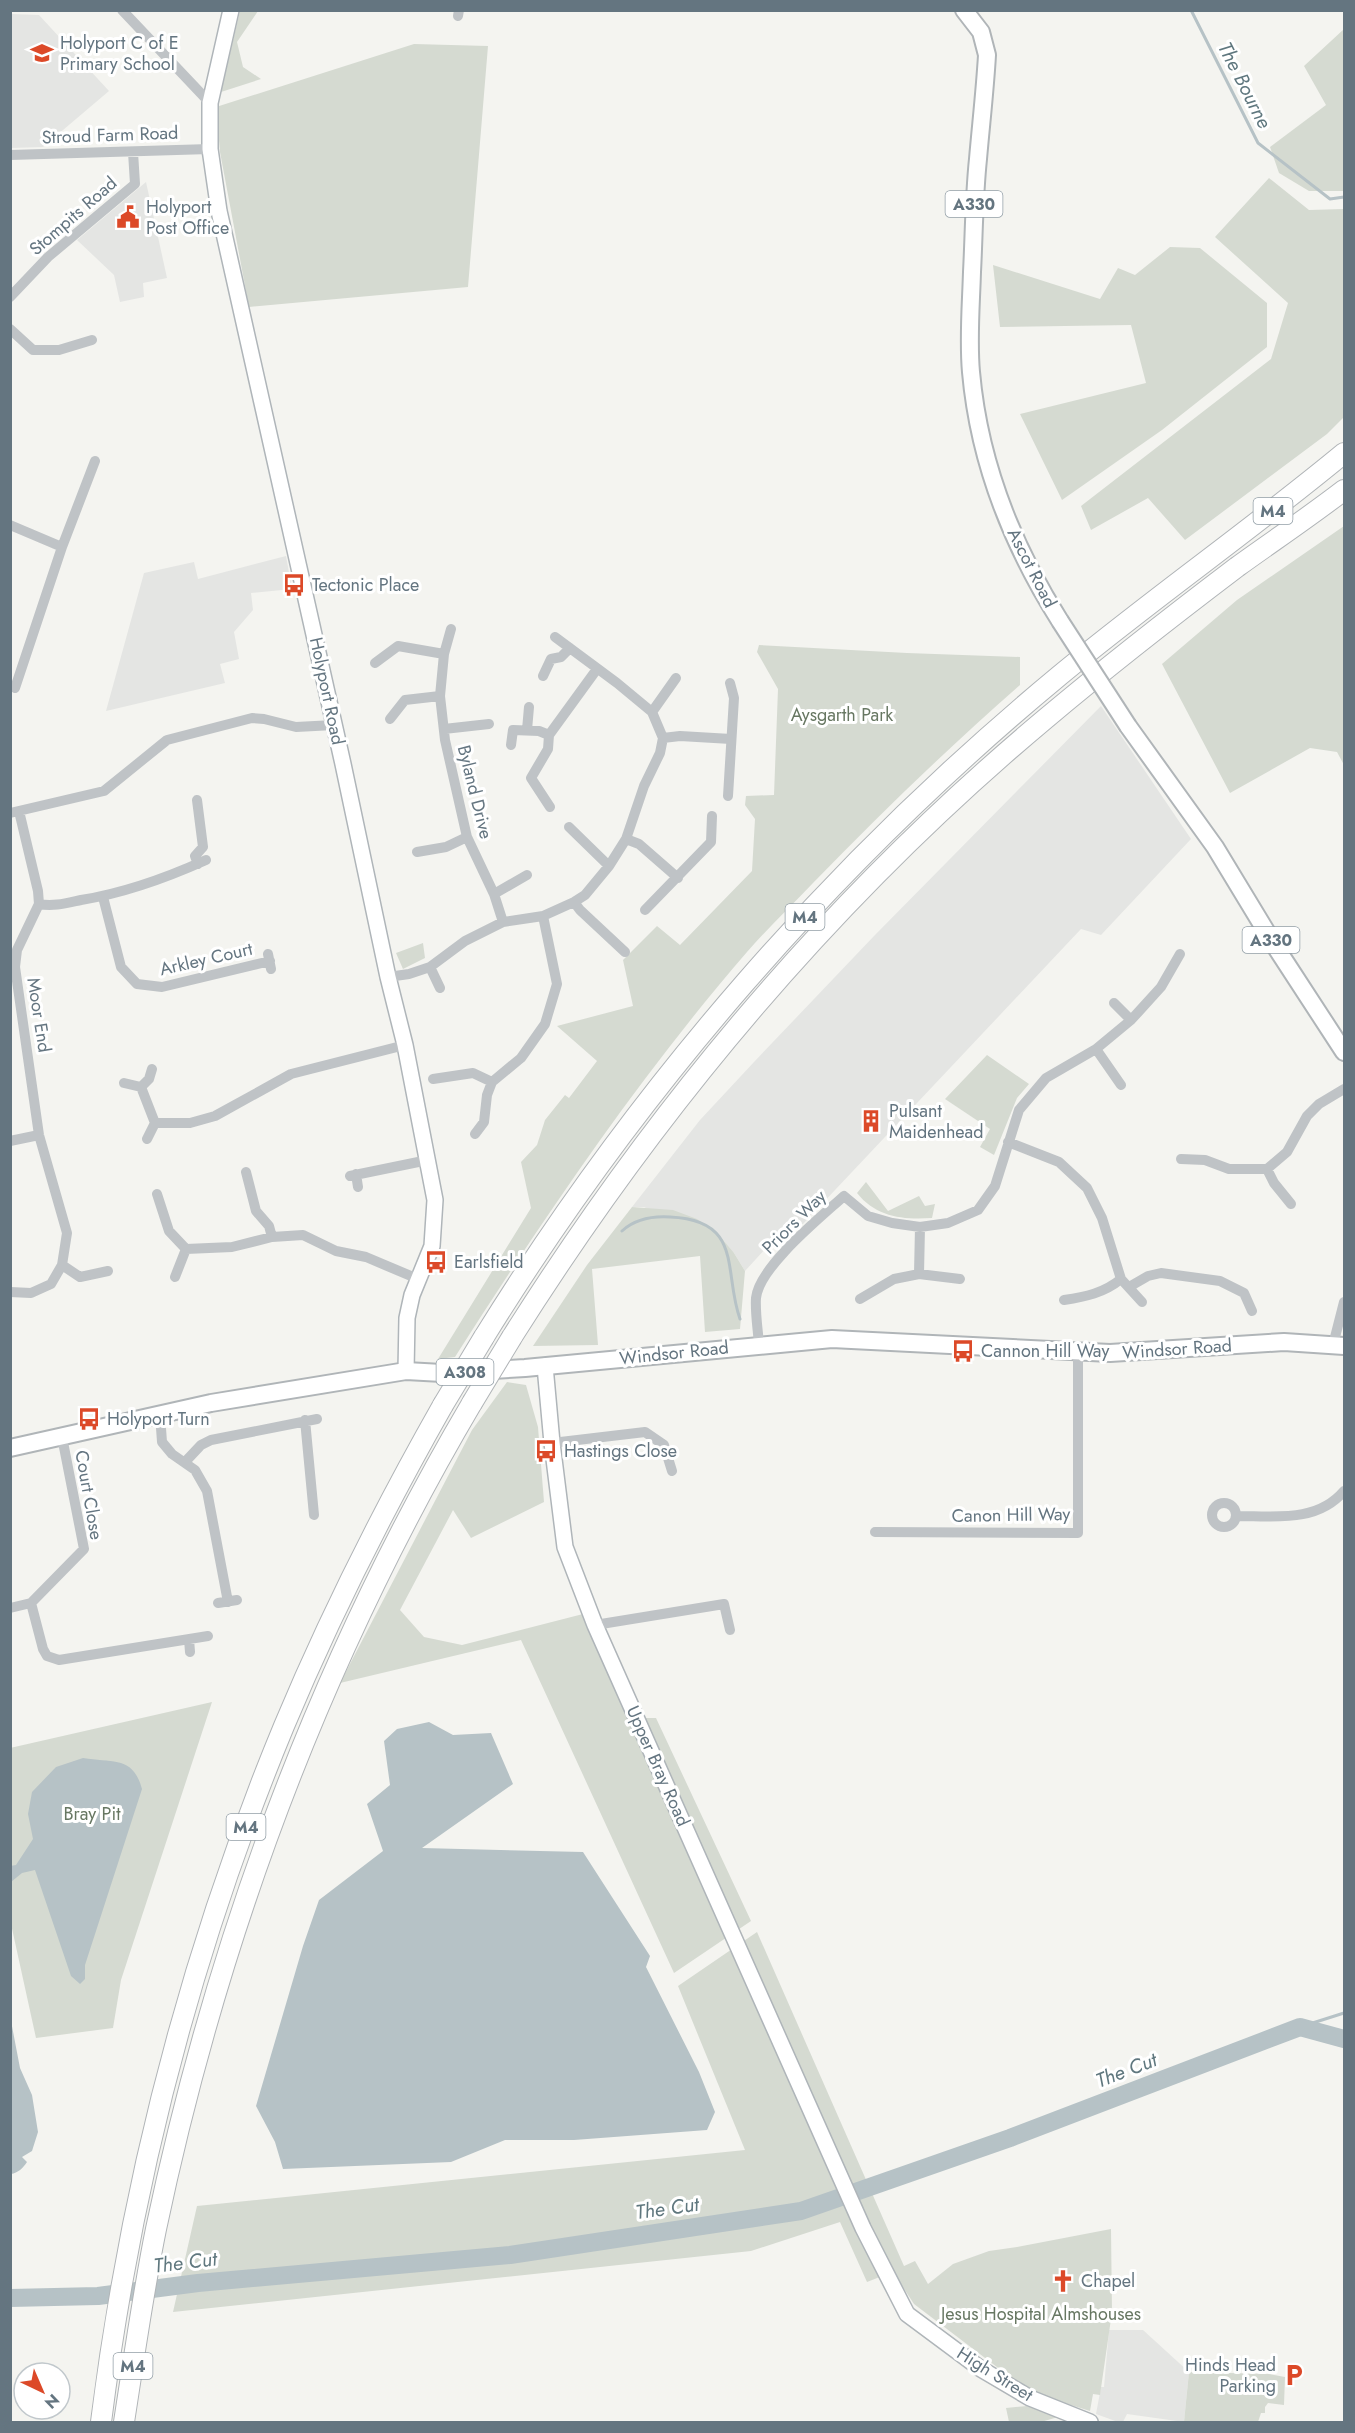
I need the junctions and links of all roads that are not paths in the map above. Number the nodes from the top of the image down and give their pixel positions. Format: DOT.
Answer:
graph roads {
  1 [pos="122,10"];
  2 [pos="231,10"];
  3 [pos="964,10"];
  4 [pos="210,103"];
  5 [pos="210,149"];
  6 [pos="133,152"];
  7 [pos="10,155"];
  8 [pos="10,297"];
  9 [pos="10,330"];
  10 [pos="92,340"];
  11 [pos="1344,453"];
  12 [pos="96,461"];
  13 [pos="1344,481"];
  14 [pos="1344,490"];
  15 [pos="10,525"];
  16 [pos="62,547"];
  17 [pos="1239,566"];
  18 [pos="451,628"];
  19 [pos="555,637"];
  20 [pos="570,648"];
  21 [pos="444,654"];
  22 [pos="375,663"];
  23 [pos="597,669"];
  24 [pos="543,676"];
  25 [pos="676,678"];
  26 [pos="730,683"];
  27 [pos="15,688"];
  28 [pos="440,696"];
  29 [pos="529,707"];
  30 [pos="652,712"];
  31 [pos="390,719"];
  32 [pos="489,724"];
  33 [pos="334,725"];
  34 [pos="444,729"];
  35 [pos="526,730"];
  36 [pos="549,735"];
  37 [pos="663,738"];
  38 [pos="731,739"];
  39 [pos="511,745"];
  40 [pos="728,796"];
  41 [pos="197,800"];
  42 [pos="550,807"];
  43 [pos="15,812"];
  44 [pos="712,816"];
  45 [pos="569,826"];
  46 [pos="467,837"];
  47 [pos="626,838"];
  48 [pos="417,852"];
  49 [pos="609,866"];
  50 [pos="527,875"];
  51 [pos="678,878"];
  52 [pos="494,894"];
  53 [pos="103,897"];
  54 [pos="574,902"];
  55 [pos="39,904"];
  56 [pos="645,910"];
  57 [pos="543,916"];
  58 [pos="502,922"];
  59 [pos="14,949"];
  60 [pos="625,952"];
  61 [pos="1180,954"];
  62 [pos="270,961"];
  63 [pos="430,967"];
  64 [pos="388,977"];
  65 [pos="440,988"];
  66 [pos="1114,1003"];
  67 [pos="1131,1020"];
  68 [pos="405,1045"];
  69 [pos="1096,1049"];
  70 [pos="1344,1052"];
  71 [pos="152,1069"];
  72 [pos="433,1079"];
  73 [pos="124,1083"];
  74 [pos="492,1083"];
  75 [pos="1121,1085"];
  76 [pos="141,1087"];
  77 [pos="1344,1089"];
  78 [pos="155,1123"];
  79 [pos="475,1134"];
  80 [pos="39,1135"];
  81 [pos="147,1139"];
  82 [pos="10,1141"];
  83 [pos="1008,1142"];
  84 [pos="1180,1159"];
  85 [pos="428,1160"];
  86 [pos="1267,1169"];
  87 [pos="246,1172"];
  88 [pos="358,1187"];
  89 [pos="158,1194"];
  90 [pos="1291,1204"];
  91 [pos="920,1227"];
  92 [pos="272,1237"];
  93 [pos="186,1249"];
  94 [pos="62,1265"];
  95 [pos="108,1271"];
  96 [pos="919,1274"];
  97 [pos="175,1277"];
  98 [pos="418,1279"];
  99 [pos="960,1279"];
  100 [pos="1125,1283"];
  101 [pos="10,1292"];
  102 [pos="860,1299"];
  103 [pos="1064,1300"];
  104 [pos="1142,1302"];
  105 [pos="1344,1302"];
  106 [pos="1252,1311"];
  107 [pos="759,1345"];
  108 [pos="1339,1345"];
  109 [pos="1078,1353"];
  110 [pos="545,1366"];
  111 [pos="406,1371"];
  112 [pos="160,1414"];
  113 [pos="317,1419"];
  114 [pos="305,1420"];
  115 [pos="62,1437"];
  116 [pos="552,1443"];
  117 [pos="10,1448"];
  118 [pos="185,1462"];
  119 [pos="672,1471"];
  120 [pos="1344,1491"];
  121 [pos="314,1515"];
  122 [pos="1236,1516"];
  123 [pos="874,1532"];
  124 [pos="228,1602"];
  125 [pos="31,1604"];
  126 [pos="10,1608"];
  127 [pos="595,1625"];
  128 [pos="730,1630"];
  129 [pos="208,1636"];
  130 [pos="189,1639"];
  131 [pos="190,1652"];
  132 [pos="907,2314"];
  133 [pos="101,2422"];
  134 [pos="124,2422"];
  135 [pos="1090,2422"];
  1 -- 4 [label="street"];
  2 -- 4 [label="street, Holyport Road"];
  3 -- 70 [label="main road, Ascot Road / A330, bridge"];
  4 -- 5 [label="street, Holyport Road"];
  5 -- 6 [label="street, Stroud Farm Road"];
  5 -- 33 [label="street, Holyport Road"];
  6 -- 7 [label="street, Stroud Farm Road"];
  6 -- 8 [label="street, Stompits Road"];
  9 -- 10 [label="street"];
  11 -- 133 [label="highway, M4, bridge"];
  12 -- 16 [label="street"];
  13 -- 17 [label="highway, M4"];
  14 -- 17 [label="highway, M4"];
  15 -- 16 [label="street"];
  16 -- 27 [label="street"];
  17 -- 134 [label="highway, M4, bridge"];
  18 -- 21 [label="street, Byland Drive"];
  19 -- 20 [label="street"];
  20 -- 23 [label="street"];
  20 -- 24 [label="street"];
  21 -- 22 [label="street"];
  21 -- 28 [label="street, Byland Drive"];
  23 -- 30 [label="street"];
  23 -- 36 [label="street"];
  25 -- 30 [label="street"];
  26 -- 38 [label="street"];
  28 -- 31 [label="street"];
  28 -- 34 [label="street, Byland Drive"];
  29 -- 35 [label="street"];
  30 -- 37 [label="street"];
  32 -- 34 [label="street, Byland Drive"];
  33 -- 43 [label="street"];
  33 -- 64 [label="street, Holyport Road"];
  34 -- 46 [label="street, Byland Drive"];
  35 -- 36 [label="street"];
  35 -- 39 [label="street"];
  36 -- 42 [label="street"];
  37 -- 38 [label="street"];
  37 -- 47 [label="street"];
  38 -- 40 [label="street"];
  41 -- 53 [label="street"];
  43 -- 55 [label="street"];
  44 -- 51 [label="street"];
  45 -- 49 [label="street"];
  46 -- 48 [label="street"];
  46 -- 52 [label="street, Byland Drive"];
  47 -- 49 [label="street"];
  47 -- 51 [label="street"];
  49 -- 54 [label="street"];
  50 -- 52 [label="street"];
  51 -- 56 [label="street"];
  52 -- 58 [label="street, Byland Drive"];
  53 -- 55 [label="street"];
  53 -- 62 [label="street, Arkley Court"];
  54 -- 57 [label="street"];
  54 -- 60 [label="street"];
  55 -- 59 [label="street, Moor End"];
  57 -- 58 [label="street"];
  57 -- 74 [label="street"];
  58 -- 63 [label="street"];
  59 -- 80 [label="street, Moor End"];
  61 -- 67 [label="street, Priors Way"];
  63 -- 64 [label="street"];
  63 -- 65 [label="street"];
  64 -- 68 [label="street, Holyport Road"];
  66 -- 67 [label="street"];
  67 -- 69 [label="street, Priors Way"];
  68 -- 78 [label="street"];
  68 -- 85 [label="street, Holyport Road"];
  69 -- 75 [label="street"];
  69 -- 83 [label="street, Priors Way"];
  71 -- 76 [label="street"];
  72 -- 74 [label="street"];
  73 -- 76 [label="street"];
  74 -- 79 [label="street"];
  76 -- 78 [label="street"];
  77 -- 86 [label="street"];
  78 -- 81 [label="street"];
  80 -- 82 [label="street"];
  80 -- 94 [label="street, Moor End"];
  83 -- 91 [label="street, Priors Way"];
  83 -- 100 [label="street"];
  84 -- 86 [label="street"];
  85 -- 88 [label="street"];
  85 -- 98 [label="street, Holyport Road"];
  86 -- 90 [label="street"];
  87 -- 92 [label="street"];
  89 -- 93 [label="street"];
  91 -- 96 [label="street"];
  91 -- 107 [label="street, Priors Way"];
  92 -- 93 [label="street"];
  92 -- 98 [label="street"];
  93 -- 97 [label="street"];
  94 -- 95 [label="street"];
  94 -- 101 [label="street"];
  96 -- 99 [label="street"];
  96 -- 102 [label="street"];
  98 -- 111 [label="street, Holyport Road"];
  100 -- 103 [label="street"];
  100 -- 104 [label="street"];
  100 -- 106 [label="street"];
  105 -- 108 [label="street"];
  107 -- 109 [label="main road, Windsor Road / A308"];
  107 -- 110 [label="main road, Windsor Road / A308"];
  108 -- 109 [label="main road, Windsor Road / A308"];
  109 -- 123 [label="street, Canon Hill Way"];
  110 -- 111 [label="main road, Windsor Road / A308"];
  110 -- 116 [label="street, Upper Bray Road"];
  111 -- 112 [label="main road, Windsor Road / A308"];
  112 -- 115 [label="main road, Windsor Road / A308"];
  112 -- 118 [label="street"];
  113 -- 114 [label="street"];
  114 -- 118 [label="street"];
  114 -- 121 [label="street"];
  115 -- 117 [label="main road, Windsor Road / A308"];
  115 -- 125 [label="street, Court Close"];
  116 -- 119 [label="street"];
  116 -- 127 [label="street, Upper Bray Road"];
  118 -- 124 [label="street"];
  120 -- 122 [label="street"];
  125 -- 126 [label="street"];
  125 -- 130 [label="street"];
  127 -- 128 [label="street"];
  127 -- 132 [label="street, Upper Bray Road"];
  129 -- 130 [label="street"];
  130 -- 131 [label="street"];
  132 -- 135 [label="street, High Street"];
}
